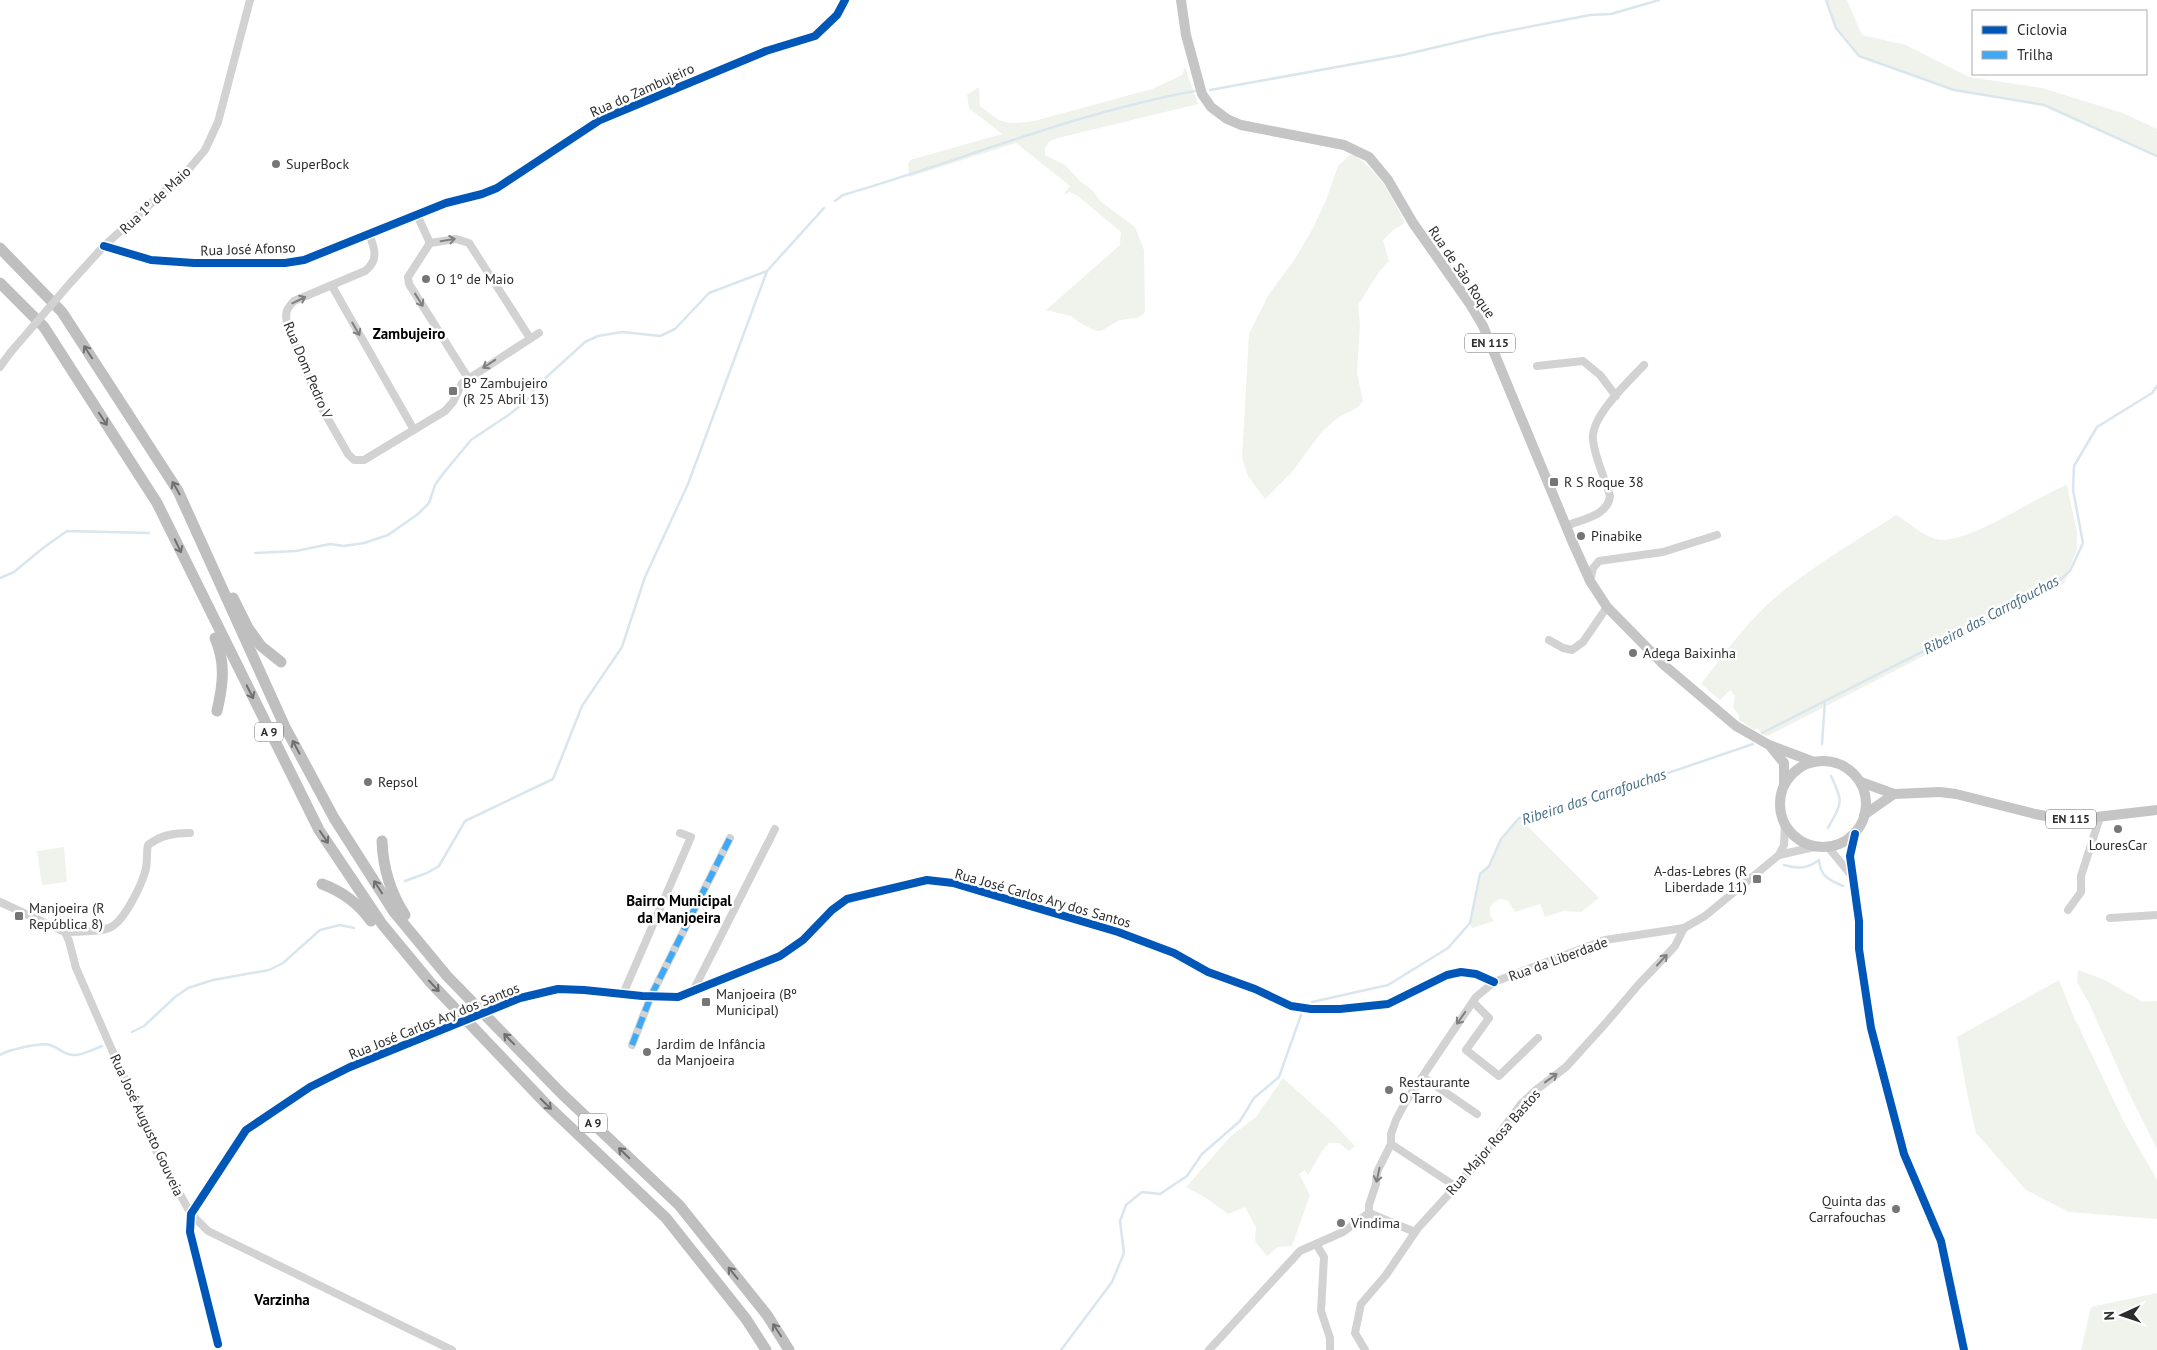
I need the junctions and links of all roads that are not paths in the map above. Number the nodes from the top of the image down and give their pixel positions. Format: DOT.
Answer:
graph roads {
  1 [pos="250,0"];
  2 [pos="845,0"];
  3 [pos="1181,0"];
  4 [pos="417,215"];
  5 [pos="369,234"];
  6 [pos="430,243"];
  7 [pos="104,246"];
  8 [pos="0,248"];
  9 [pos="0,283"];
  10 [pos="332,286"];
  11 [pos="539,333"];
  12 [pos="530,338"];
  13 [pos="1644,365"];
  14 [pos="1537,366"];
  15 [pos="0,367"];
  16 [pos="468,378"];
  17 [pos="1616,396"];
  18 [pos="414,430"];
  19 [pos="1566,526"];
  20 [pos="1717,535"];
  21 [pos="213,570"];
  22 [pos="190,571"];
  23 [pos="1590,581"];
  24 [pos="1607,607"];
  25 [pos="1549,640"];
  26 [pos="280,662"];
  27 [pos="217,711"];
  28 [pos="1769,745"];
  29 [pos="1814,762"];
  30 [pos="1861,782"];
  31 [pos="1783,788"];
  32 [pos="1894,794"];
  33 [pos="2157,810"];
  34 [pos="1864,815"];
  35 [pos="2100,817"];
  36 [pos="1785,824"];
  37 [pos="775,829"];
  38 [pos="190,833"];
  39 [pos="680,834"];
  40 [pos="1855,834"];
  41 [pos="730,838"];
  42 [pos="382,841"];
  43 [pos="1814,847"];
  44 [pos="1828,847"];
  45 [pos="1779,855"];
  46 [pos="1853,878"];
  47 [pos="322,884"];
  48 [pos="0,902"];
  49 [pos="2068,910"];
  50 [pos="2157,915"];
  51 [pos="2110,918"];
  52 [pos="1684,928"];
  53 [pos="64,932"];
  54 [pos="422,945"];
  55 [pos="414,963"];
  56 [pos="1494,982"];
  57 [pos="694,990"];
  58 [pos="623,994"];
  59 [pos="651,996"];
  60 [pos="1473,1002"];
  61 [pos="1538,1038"];
  62 [pos="632,1045"];
  63 [pos="1423,1077"];
  64 [pos="1477,1114"];
  65 [pos="1391,1144"];
  66 [pos="1455,1186"];
  67 [pos="1369,1213"];
  68 [pos="192,1214"];
  69 [pos="1415,1232"];
  70 [pos="1316,1244"];
  71 [pos="218,1344"];
  72 [pos="452,1350"];
  73 [pos="766,1350"];
  74 [pos="789,1350"];
  75 [pos="1209,1350"];
  76 [pos="1330,1350"];
  77 [pos="1364,1350"];
  78 [pos="1964,1350"];
  1 -- 7 [label="street, Rua 1º de Maio"];
  2 -- 4 [label="street, Rua do Zambujeiro"];
  3 -- 19 [label="main road, Rua de São Roque / EN 115"];
  4 -- 5 [label="street, Rua José Afonso"];
  4 -- 6 [label="street"];
  5 -- 7 [label="street, Rua José Afonso"];
  5 -- 10 [label="street, Rua Dom Pedro V"];
  6 -- 12 [label="street, one-way"];
  6 -- 16 [label="street, one-way"];
  7 -- 15 [label="street, Rua 1º de Maio, bridge"];
  21 -- 8 [label="highway, A 9, one-way"];
  9 -- 22 [label="highway, A 9, one-way"];
  10 -- 18 [label="street, one-way"];
  18 -- 10 [label="street, Rua Dom Pedro V, one-way"];
  11 -- 12 [label="street"];
  12 -- 16 [label="street, one-way"];
  13 -- 17 [label="street"];
  14 -- 17 [label="street"];
  16 -- 18 [label="street"];
  17 -- 19 [label="street"];
  19 -- 23 [label="main road, Rua de São Roque / EN 115"];
  20 -- 23 [label="street"];
  21 -- 26 [label="highway"];
  54 -- 21 [label="highway, A 9, one-way"];
  22 -- 27 [label="highway"];
  22 -- 55 [label="highway, A 9, one-way"];
  23 -- 24 [label="main road, Rua de São Roque / EN 115"];
  24 -- 25 [label="street"];
  24 -- 28 [label="main road, Rua de São Roque / EN 115"];
  28 -- 29 [label="main road, Rua de São Roque / EN 115"];
  28 -- 31 [label="main road, Rua de São Roque / EN 115"];
  29 -- 30 [label="main road, EN 115"];
  29 -- 31 [label="main road"];
  30 -- 32 [label="main road, EN 115"];
  30 -- 34 [label="main road"];
  31 -- 36 [label="main road, EN 115"];
  32 -- 34 [label="main road"];
  32 -- 35 [label="main road, EN 115"];
  33 -- 35 [label="main road, EN 115"];
  34 -- 40 [label="main road"];
  35 -- 49 [label="street"];
  36 -- 43 [label="main road"];
  36 -- 45 [label="street"];
  37 -- 57 [label="street"];
  38 -- 53 [label="street"];
  39 -- 58 [label="street"];
  40 -- 44 [label="main road"];
  40 -- 46 [label="street"];
  41 -- 59 [label="street"];
  42 -- 54 [label="highway"];
  43 -- 44 [label="main road"];
  43 -- 45 [label="street, Rua da Liberdade"];
  44 -- 46 [label="street"];
  45 -- 52 [label="street, Rua da Liberdade"];
  46 -- 78 [label="street"];
  47 -- 55 [label="highway"];
  48 -- 53 [label="street"];
  50 -- 51 [label="street"];
  52 -- 56 [label="street, Rua da Liberdade"];
  66 -- 52 [label="street, Rua Major Rosa Bastos, one-way"];
  53 -- 68 [label="street, Rua José Augusto Gouveia"];
  74 -- 54 [label="highway, A 9, one-way"];
  55 -- 73 [label="highway, A 9, one-way"];
  56 -- 57 [label="street, Rua José Carlos Ary dos Santos"];
  56 -- 60 [label="street, Rua da Liberdade"];
  57 -- 59 [label="street, Rua José Carlos Ary dos Santos"];
  58 -- 59 [label="street, Rua José Carlos Ary dos Santos"];
  58 -- 68 [label="street, Rua José Carlos Ary dos Santos, bridge"];
  59 -- 62 [label="street"];
  60 -- 61 [label="street"];
  60 -- 63 [label="street, Rua da Liberdade, one-way"];
  63 -- 64 [label="street"];
  63 -- 65 [label="street, Rua da Liberdade"];
  65 -- 66 [label="street"];
  65 -- 67 [label="street, Rua da Liberdade, one-way"];
  66 -- 69 [label="street, Rua Major Rosa Bastos"];
  67 -- 69 [label="street"];
  67 -- 70 [label="street"];
  68 -- 71 [label="street"];
  68 -- 72 [label="street, Rua José Augusto Gouveia"];
  69 -- 77 [label="street, Rua Major Rosa Bastos"];
  70 -- 75 [label="street"];
  70 -- 76 [label="street"];
}
